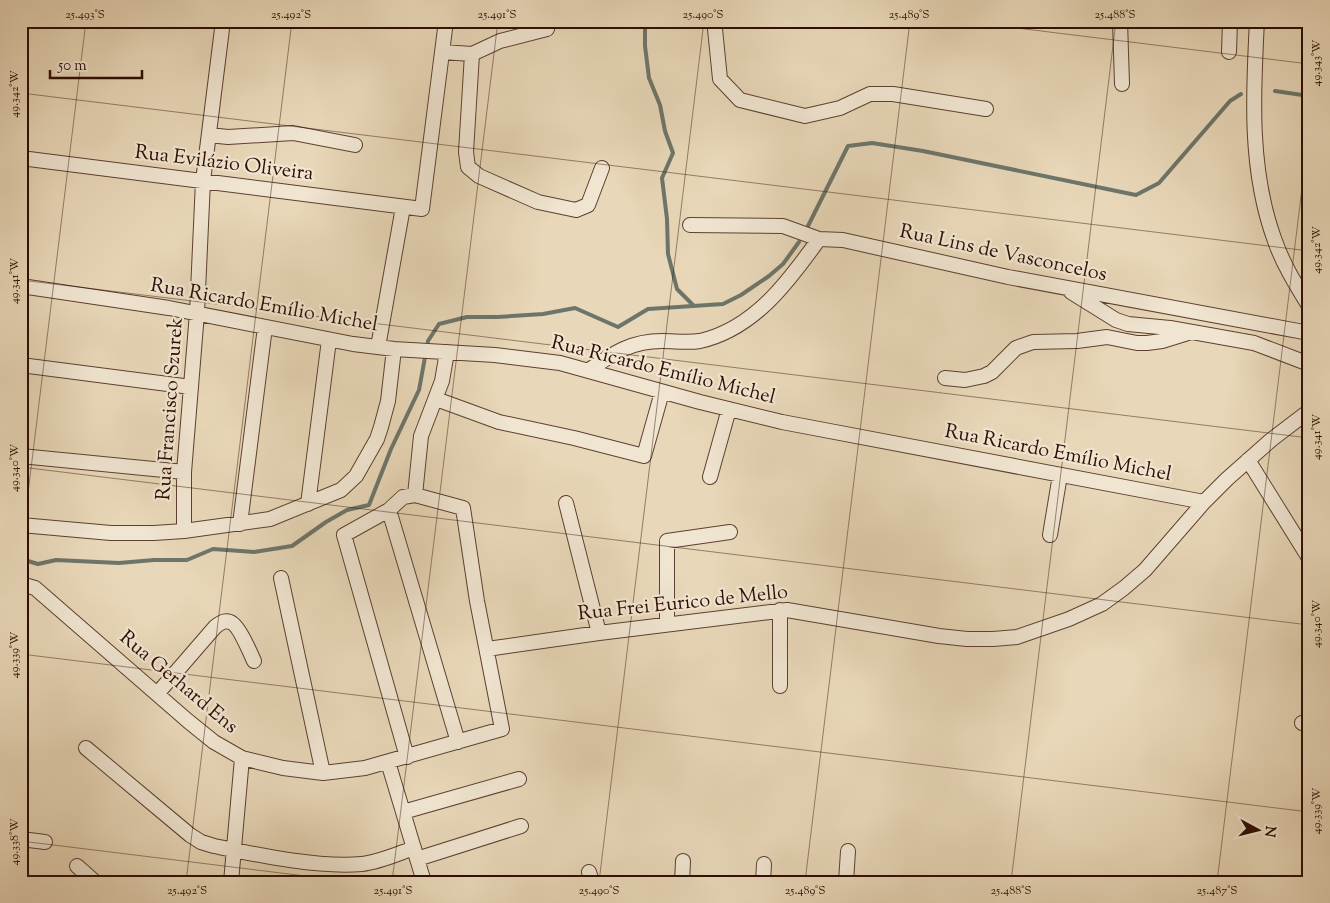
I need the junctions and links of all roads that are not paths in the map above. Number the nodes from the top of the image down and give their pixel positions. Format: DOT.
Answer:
graph roads {
  1 [pos="223,21"];
  2 [pos="446,21"];
  3 [pos="717,21"];
  4 [pos="1120,21"];
  5 [pos="1230,21"];
  6 [pos="1257,21"];
  7 [pos="547,29"];
  8 [pos="442,52"];
  9 [pos="1229,52"];
  10 [pos="472,54"];
  11 [pos="1122,84"];
  12 [pos="986,109"];
  13 [pos="209,135"];
  14 [pos="355,145"];
  15 [pos="21,158"];
  16 [pos="602,168"];
  17 [pos="203,181"];
  18 [pos="404,207"];
  19 [pos="690,225"];
  20 [pos="819,239"];
  21 [pos="21,286"];
  22 [pos="1064,287"];
  23 [pos="1309,306"];
  24 [pos="197,313"];
  25 [pos="265,327"];
  26 [pos="1191,332"];
  27 [pos="1309,333"];
  28 [pos="329,340"];
  29 [pos="378,347"];
  30 [pos="394,349"];
  31 [pos="447,352"];
  32 [pos="1309,364"];
  33 [pos="21,365"];
  34 [pos="589,370"];
  35 [pos="945,378"];
  36 [pos="192,387"];
  37 [pos="662,392"];
  38 [pos="436,399"];
  39 [pos="729,410"];
  40 [pos="1309,411"];
  41 [pos="21,456"];
  42 [pos="1248,460"];
  43 [pos="184,472"];
  44 [pos="1060,475"];
  45 [pos="710,477"];
  46 [pos="415,495"];
  47 [pos="1204,502"];
  48 [pos="308,504"];
  49 [pos="566,504"];
  50 [pos="388,510"];
  51 [pos="240,524"];
  52 [pos="21,526"];
  53 [pos="184,531"];
  54 [pos="730,532"];
  55 [pos="1050,535"];
  56 [pos="1309,558"];
  57 [pos="281,578"];
  58 [pos="21,584"];
  59 [pos="780,610"];
  60 [pos="667,624"];
  61 [pos="599,633"];
  62 [pos="487,649"];
  63 [pos="254,661"];
  64 [pos="780,686"];
  65 [pos="157,694"];
  66 [pos="458,742"];
  67 [pos="86,748"];
  68 [pos="407,757"];
  69 [pos="242,758"];
  70 [pos="388,762"];
  71 [pos="323,773"];
  72 [pos="519,779"];
  73 [pos="403,812"];
  74 [pos="521,826"];
  75 [pos="21,839"];
  76 [pos="45,842"];
  77 [pos="233,850"];
  78 [pos="848,851"];
  79 [pos="416,854"];
  80 [pos="683,861"];
  81 [pos="764,864"];
  82 [pos="77,866"];
  83 [pos="95,882"];
  84 [pos="231,882"];
  85 [pos="424,882"];
  86 [pos="682,882"];
  87 [pos="763,882"];
  88 [pos="846,882"];
  1 -- 13 [label="street, Rua Francisco Szurek"];
  2 -- 8 [label="street"];
  3 -- 12 [label="street"];
  4 -- 11 [label="street"];
  5 -- 9 [label="street"];
  6 -- 23 [label="street"];
  7 -- 10 [label="street"];
  8 -- 10 [label="street"];
  8 -- 18 [label="street, Rua Evilázio Oliveira"];
  10 -- 16 [label="street"];
  13 -- 14 [label="street"];
  13 -- 17 [label="street, Rua Francisco Szurek"];
  15 -- 17 [label="street, Rua Evilázio Oliveira"];
  17 -- 18 [label="street, Rua Evilázio Oliveira"];
  17 -- 24 [label="street, Rua Francisco Szurek"];
  18 -- 29 [label="street"];
  19 -- 20 [label="street, Rua Lins de Vasconcelos"];
  20 -- 22 [label="street, Rua Lins de Vasconcelos"];
  20 -- 34 [label="street"];
  21 -- 24 [label="street, Rua Ricardo Emílio Michel"];
  22 -- 26 [label="street"];
  22 -- 27 [label="street, Rua Lins de Vasconcelos"];
  24 -- 25 [label="street, Rua Ricardo Emílio Michel"];
  24 -- 36 [label="street, Rua Francisco Szurek"];
  25 -- 28 [label="street, Rua Ricardo Emílio Michel"];
  25 -- 51 [label="street"];
  26 -- 32 [label="street"];
  26 -- 35 [label="street"];
  28 -- 29 [label="street, Rua Ricardo Emílio Michel"];
  28 -- 48 [label="street"];
  29 -- 30 [label="street, Rua Ricardo Emílio Michel"];
  30 -- 31 [label="street, Rua Ricardo Emílio Michel"];
  30 -- 48 [label="street"];
  31 -- 34 [label="street, Rua Ricardo Emílio Michel"];
  31 -- 38 [label="street"];
  33 -- 36 [label="street"];
  34 -- 37 [label="street, Rua Ricardo Emílio Michel"];
  36 -- 43 [label="street, Rua Francisco Szurek"];
  37 -- 38 [label="street"];
  37 -- 39 [label="street, Rua Ricardo Emílio Michel"];
  38 -- 46 [label="street"];
  39 -- 44 [label="street, Rua Ricardo Emílio Michel"];
  39 -- 45 [label="street"];
  40 -- 42 [label="street, Rua Frei Eurico de Mello"];
  41 -- 43 [label="street"];
  42 -- 47 [label="street, Rua Frei Eurico de Mello"];
  42 -- 56 [label="street"];
  43 -- 53 [label="street, Rua Francisco Szurek"];
  44 -- 47 [label="street, Rua Ricardo Emílio Michel"];
  44 -- 55 [label="street"];
  46 -- 50 [label="street"];
  46 -- 62 [label="street"];
  47 -- 59 [label="street, Rua Frei Eurico de Mello"];
  48 -- 51 [label="street"];
  49 -- 61 [label="street"];
  50 -- 66 [label="street"];
  50 -- 68 [label="street"];
  51 -- 53 [label="street"];
  52 -- 53 [label="street"];
  54 -- 60 [label="street"];
  57 -- 71 [label="street"];
  58 -- 65 [label="street, Rua Gerhard Ens"];
  59 -- 60 [label="street, Rua Frei Eurico de Mello"];
  59 -- 64 [label="street"];
  60 -- 61 [label="street, Rua Frei Eurico de Mello"];
  61 -- 62 [label="street, Rua Frei Eurico de Mello"];
  62 -- 66 [label="street, Rua Gerhard Ens"];
  63 -- 65 [label="street"];
  65 -- 69 [label="street, Rua Gerhard Ens"];
  66 -- 68 [label="street, Rua Gerhard Ens"];
  67 -- 77 [label="street"];
  68 -- 70 [label="street, Rua Gerhard Ens"];
  69 -- 71 [label="street, Rua Gerhard Ens"];
  69 -- 77 [label="street"];
  70 -- 71 [label="street, Rua Gerhard Ens"];
  70 -- 73 [label="street"];
  72 -- 73 [label="street"];
  73 -- 79 [label="street"];
  74 -- 79 [label="street"];
  75 -- 76 [label="street"];
  77 -- 79 [label="street"];
  77 -- 84 [label="street"];
  78 -- 88 [label="street"];
  79 -- 85 [label="street"];
  80 -- 86 [label="street"];
  81 -- 87 [label="street"];
  82 -- 83 [label="street"];
}
